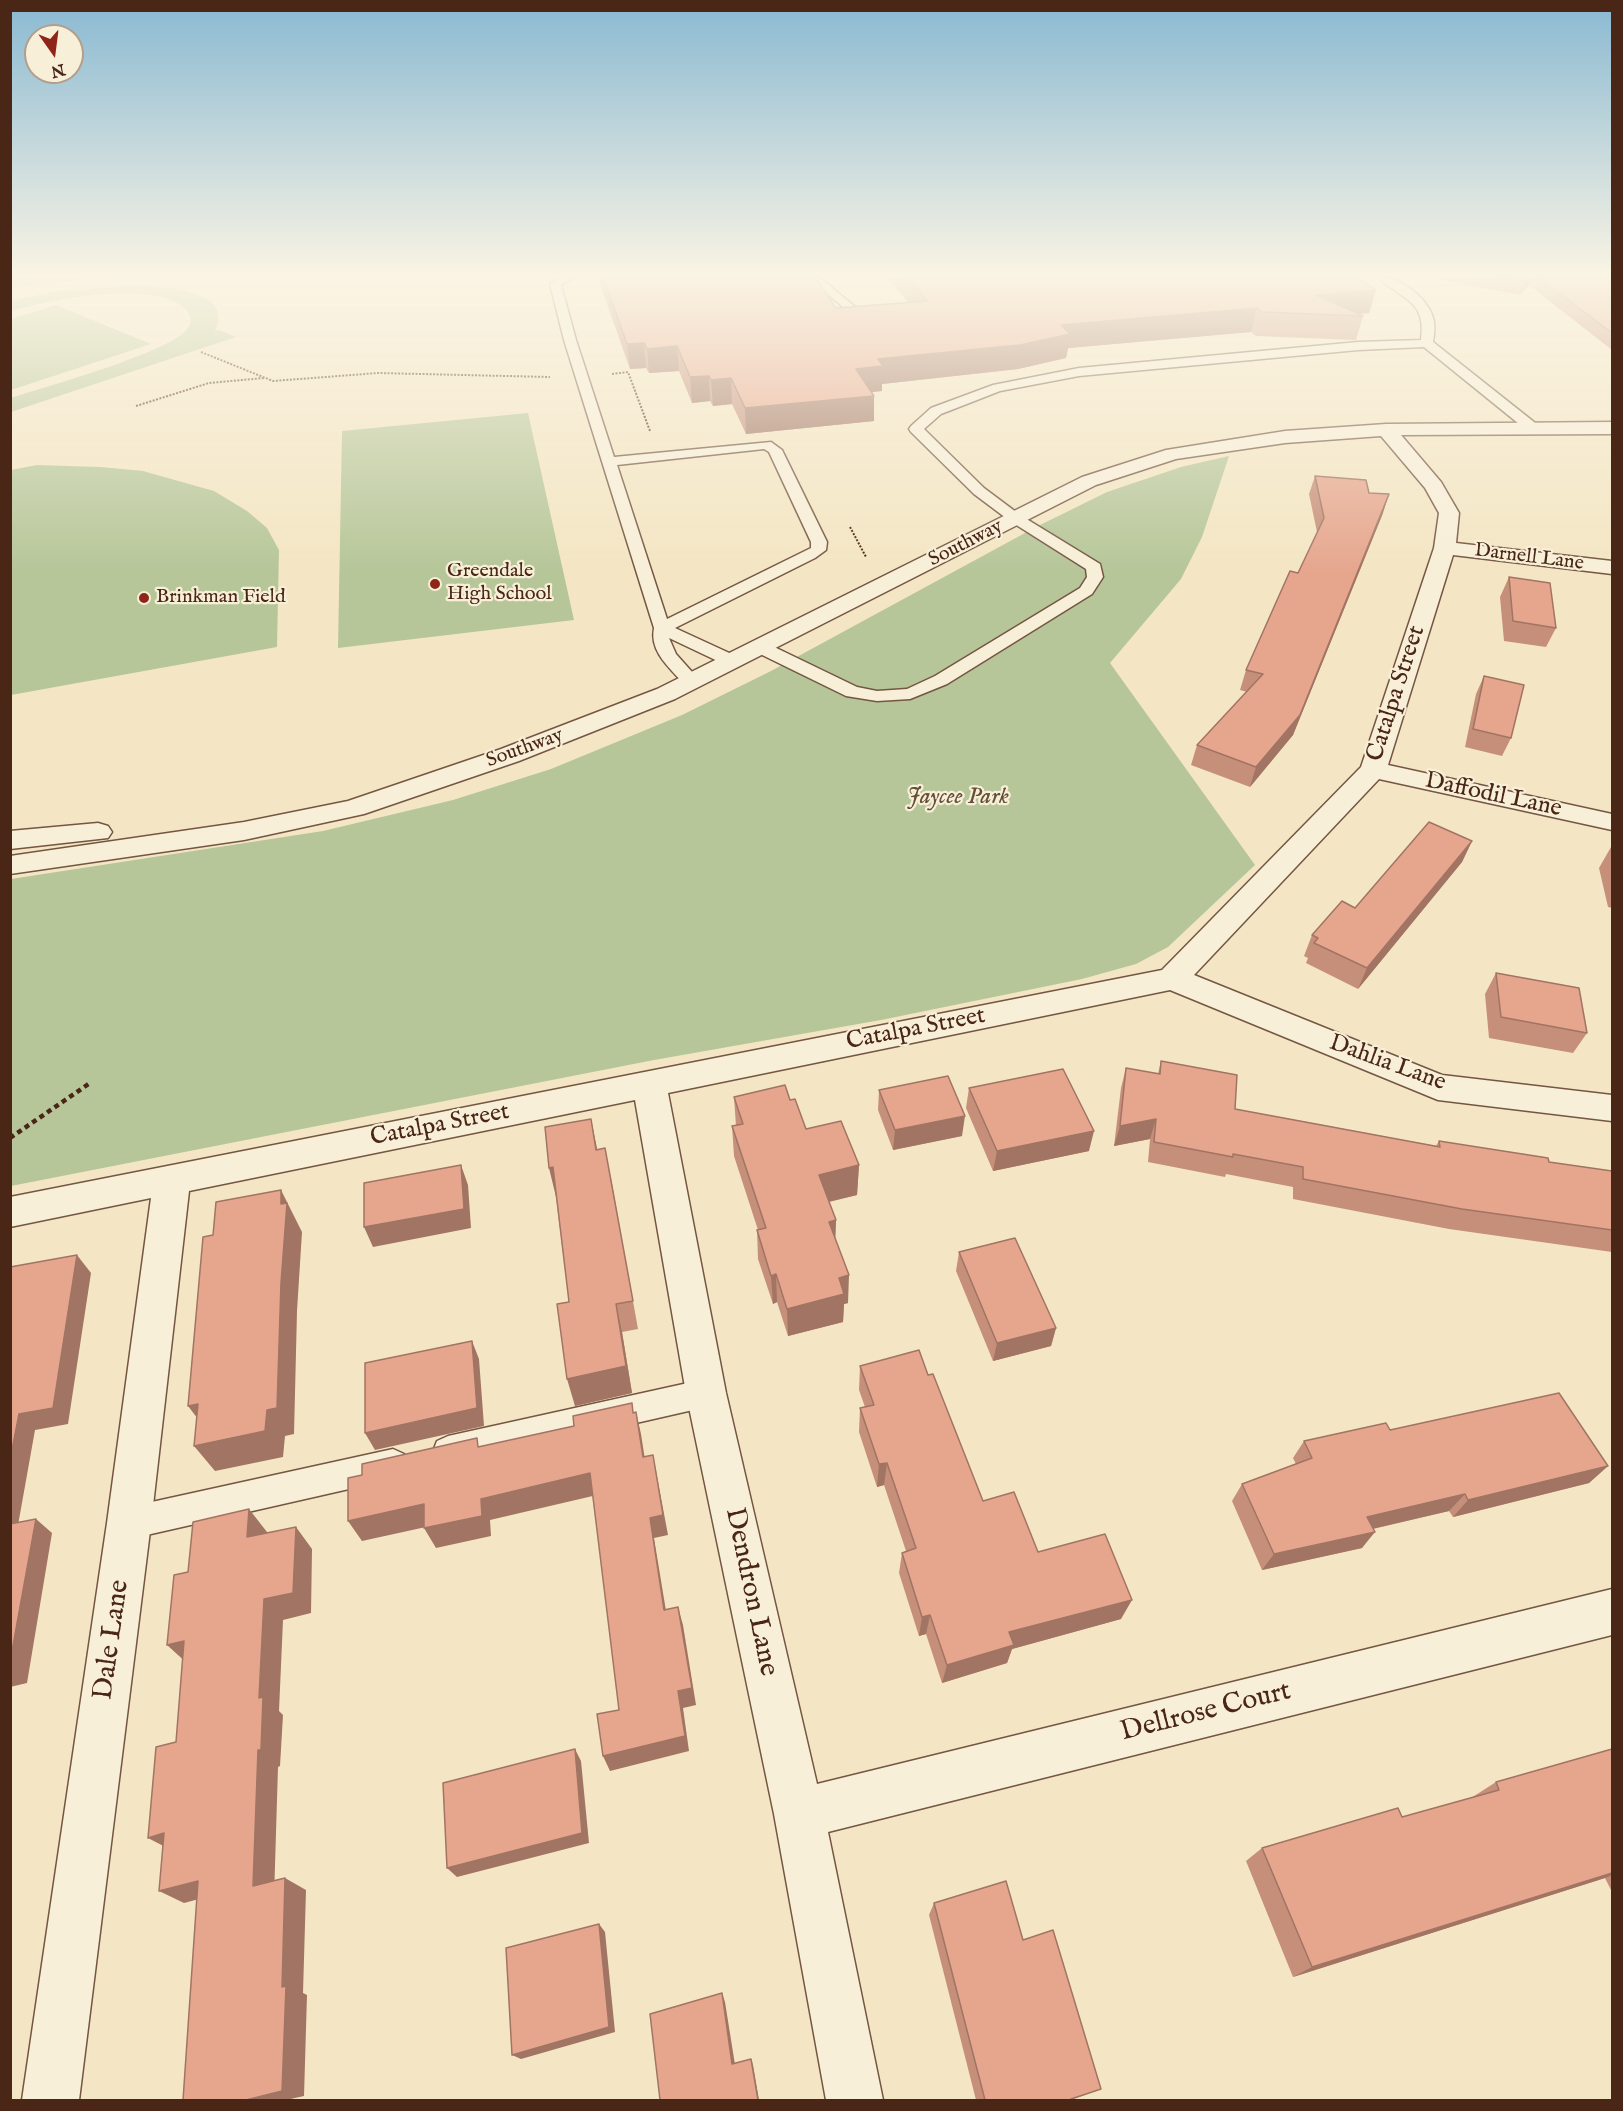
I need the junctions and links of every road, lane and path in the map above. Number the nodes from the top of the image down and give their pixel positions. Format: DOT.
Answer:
graph roads {
  1 [pos="583,376"];
  2 [pos="1061,376"];
  3 [pos="1467,376"];
  4 [pos="265,378"];
  5 [pos="136,406"];
  6 [pos="1612,428"];
  7 [pos="1534,429"];
  8 [pos="1386,430"];
  9 [pos="609,462"];
  10 [pos="1015,519"];
  11 [pos="1445,548"];
  12 [pos="1612,568"];
  13 [pos="662,628"];
  14 [pos="760,647"];
  15 [pos="732,661"];
  16 [pos="692,681"];
  17 [pos="1373,770"];
  18 [pos="354,808"];
  19 [pos="1612,822"];
  20 [pos="10,840"];
  21 [pos="10,865"];
  22 [pos="1172,979"];
  23 [pos="90,1083"];
  24 [pos="649,1084"];
  25 [pos="1612,1108"];
  26 [pos="10,1138"];
  27 [pos="172,1179"];
  28 [pos="10,1212"];
  29 [pos="706,1393"];
  30 [pos="129,1523"];
  31 [pos="1612,1612"];
  32 [pos="799,1814"];
  33 [pos="51,2100"];
  34 [pos="854,2100"];
  1 -- 9 [label="lane"];
  2 -- 10 [label="lane"];
  3 -- 7 [label="lane"];
  4 -- 5 [label="path"];
  6 -- 7 [label="street, Southway"];
  7 -- 8 [label="street, Southway"];
  8 -- 10 [label="street, Southway"];
  8 -- 11 [label="street, Catalpa Street"];
  9 -- 13 [label="lane"];
  9 -- 13 [label="lane"];
  10 -- 14 [label="street, Southway"];
  10 -- 14 [label="lane"];
  11 -- 12 [label="street, Darnell Lane"];
  11 -- 17 [label="street, Catalpa Street"];
  13 -- 15 [label="lane"];
  13 -- 16 [label="lane"];
  14 -- 15 [label="street, Southway"];
  15 -- 16 [label="street, Southway"];
  16 -- 18 [label="street, Southway"];
  17 -- 19 [label="street, Daffodil Lane"];
  17 -- 22 [label="street, Catalpa Street"];
  18 -- 20 [label="street, Southway"];
  18 -- 21 [label="street, Southway"];
  22 -- 24 [label="street, Catalpa Street"];
  22 -- 25 [label="street, Dahlia Lane"];
  23 -- 26 [label="path"];
  24 -- 27 [label="street, Catalpa Street"];
  24 -- 29 [label="street, Dendron Lane"];
  27 -- 28 [label="street, Catalpa Street"];
  27 -- 30 [label="street, Dale Lane"];
  29 -- 30 [label="lane"];
  29 -- 32 [label="street, Dendron Lane"];
  30 -- 33 [label="street, Dale Lane"];
  31 -- 32 [label="street, Dellrose Court"];
  32 -- 34 [label="street, Dendron Lane"];
}
